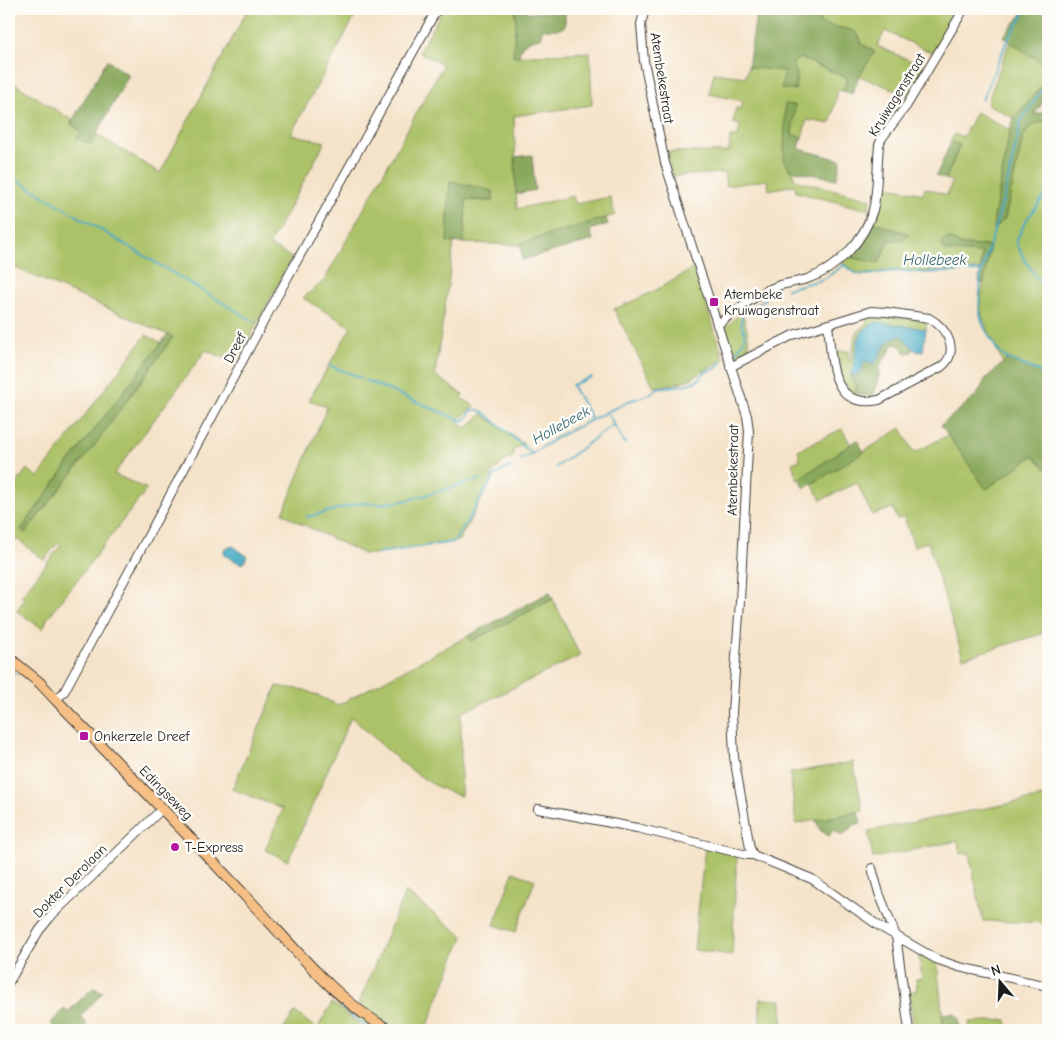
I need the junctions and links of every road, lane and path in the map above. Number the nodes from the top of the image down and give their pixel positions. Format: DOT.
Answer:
graph roads {
  1 [pos="437,9"];
  2 [pos="645,9"];
  3 [pos="964,9"];
  4 [pos="828,324"];
  5 [pos="716,325"];
  6 [pos="730,367"];
  7 [pos="9,658"];
  8 [pos="56,700"];
  9 [pos="162,809"];
  10 [pos="538,809"];
  11 [pos="753,855"];
  12 [pos="872,868"];
  13 [pos="896,936"];
  14 [pos="9,982"];
  15 [pos="1048,986"];
  16 [pos="389,1030"];
  17 [pos="909,1030"];
  1 -- 8 [label="street, Dreef"];
  2 -- 5 [label="street, Atembekestraat"];
  3 -- 5 [label="street, Kruiwagenstraat"];
  4 -- 4 [label="street"];
  4 -- 6 [label="street"];
  5 -- 6 [label="street, Atembekestraat"];
  6 -- 11 [label="street, Atembekestraat"];
  7 -- 8 [label="main road, Edingseweg"];
  8 -- 9 [label="main road, Edingseweg"];
  9 -- 14 [label="street, Dokter Derolaan"];
  9 -- 16 [label="main road, Edingseweg"];
  10 -- 11 [label="street"];
  11 -- 13 [label="street"];
  12 -- 13 [label="street"];
  13 -- 15 [label="street"];
  13 -- 17 [label="street"];
}
